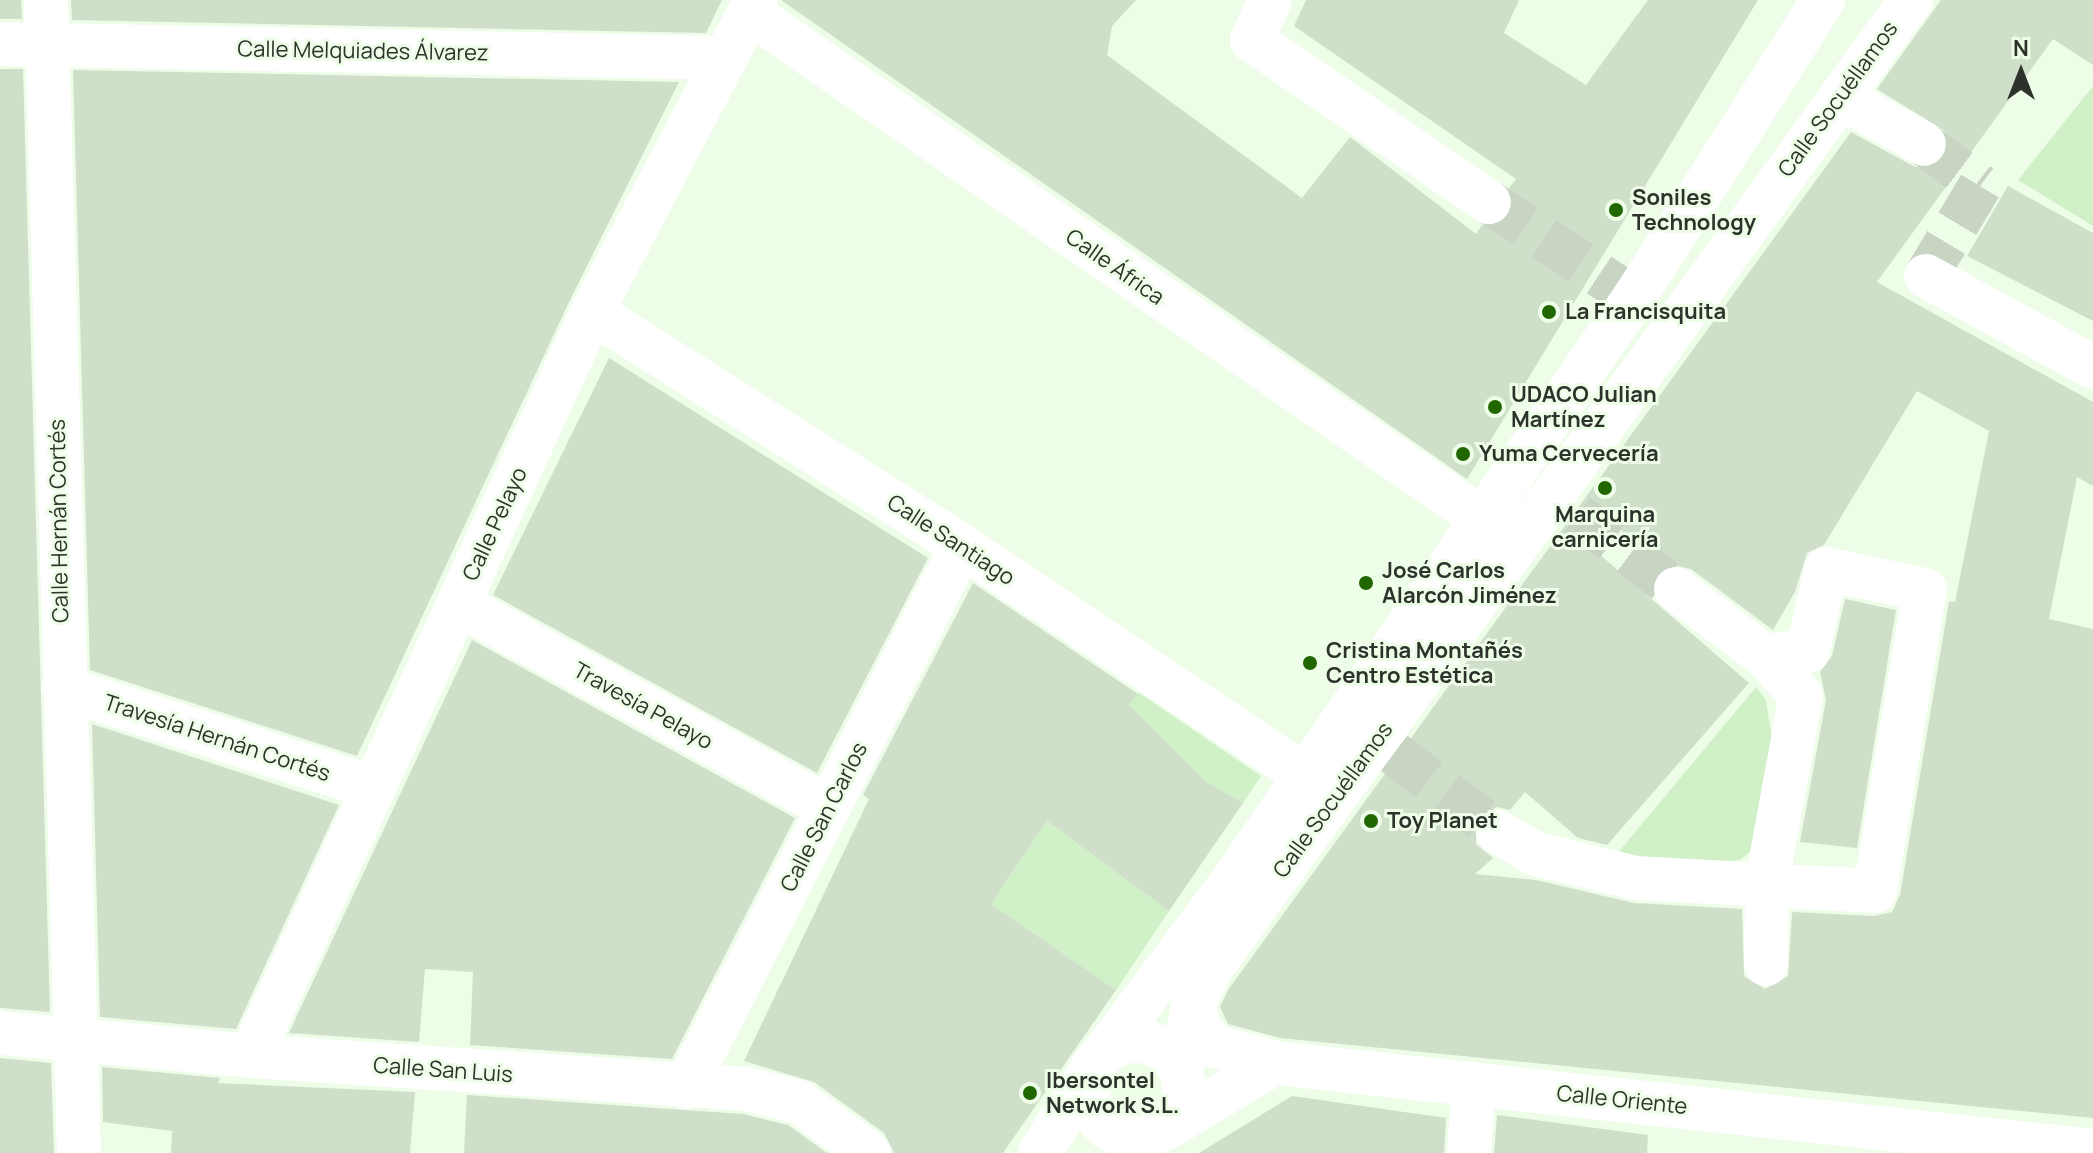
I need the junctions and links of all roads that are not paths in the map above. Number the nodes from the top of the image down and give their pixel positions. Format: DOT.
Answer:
graph roads {
  1 [pos="46,0"];
  2 [pos="1270,0"];
  3 [pos="1823,0"];
  4 [pos="1911,0"];
  5 [pos="753,6"];
  6 [pos="0,44"];
  7 [pos="48,46"];
  8 [pos="726,58"];
  9 [pos="1840,97"];
  10 [pos="1924,144"];
  11 [pos="1489,202"];
  12 [pos="1926,276"];
  13 [pos="592,312"];
  14 [pos="2093,367"];
  15 [pos="1482,519"];
  16 [pos="962,546"];
  17 [pos="1676,589"];
  18 [pos="458,604"];
  19 [pos="1765,656"];
  20 [pos="63,688"];
  21 [pos="1305,776"];
  22 [pos="371,787"];
  23 [pos="829,808"];
  24 [pos="1498,832"];
  25 [pos="1767,882"];
  26 [pos="1766,964"];
  27 [pos="1193,1005"];
  28 [pos="0,1033"];
  29 [pos="76,1041"];
  30 [pos="251,1056"];
  31 [pos="1099,1058"];
  32 [pos="1275,1063"];
  33 [pos="1181,1070"];
  34 [pos="1474,1084"];
  35 [pos="686,1087"];
  36 [pos="1147,1139"];
  37 [pos="2093,1151"];
  38 [pos="79,1153"];
  39 [pos="869,1153"];
  40 [pos="1040,1153"];
  41 [pos="1469,1153"];
  1 -- 7 [label="street, Calle Hernán Cortés"];
  2 -- 11 [label="street"];
  3 -- 15 [label="street, Calle Socuéllamos"];
  4 -- 9 [label="street, Calle Socuéllamos"];
  5 -- 8 [label="street, Calle Pelayo"];
  5 -- 15 [label="street, Calle África"];
  6 -- 7 [label="street, Calle Melquiades Álvarez"];
  7 -- 8 [label="street, Calle Melquiades Álvarez"];
  7 -- 20 [label="street, Calle Hernán Cortés"];
  8 -- 13 [label="street, Calle Pelayo"];
  9 -- 10 [label="street"];
  9 -- 27 [label="street, Calle Socuéllamos"];
  12 -- 14 [label="street"];
  13 -- 16 [label="street, Calle Santiago"];
  13 -- 18 [label="street, Calle Pelayo"];
  15 -- 21 [label="street, Calle Socuéllamos"];
  16 -- 21 [label="street, Calle Santiago"];
  16 -- 23 [label="street, Calle San Carlos"];
  17 -- 19 [label="street"];
  18 -- 22 [label="street, Calle Pelayo"];
  18 -- 23 [label="street, Travesía Pelayo"];
  19 -- 25 [label="street"];
  19 -- 25 [label="street"];
  20 -- 22 [label="street, Travesía Hernán Cortés"];
  20 -- 29 [label="street, Calle Hernán Cortés"];
  21 -- 31 [label="street, Calle Socuéllamos"];
  22 -- 30 [label="street, Calle Pelayo"];
  23 -- 35 [label="street, Calle San Carlos"];
  24 -- 25 [label="street"];
  25 -- 26 [label="street"];
  27 -- 32 [label="street, Calle Oriente"];
  27 -- 33 [label="street, Calle Socuéllamos"];
  28 -- 29 [label="street, Calle San Luis"];
  29 -- 30 [label="street, Calle San Luis"];
  29 -- 38 [label="street, Calle Hernán Cortés"];
  30 -- 35 [label="street, Calle San Luis"];
  31 -- 33 [label="street"];
  31 -- 36 [label="street"];
  31 -- 40 [label="street, Calle Socuéllamos"];
  32 -- 34 [label="street, Calle Oriente"];
  32 -- 36 [label="street"];
  33 -- 36 [label="street"];
  34 -- 37 [label="street, Calle Oriente"];
  34 -- 41 [label="street"];
  35 -- 39 [label="street, Calle San Luis"];
}
